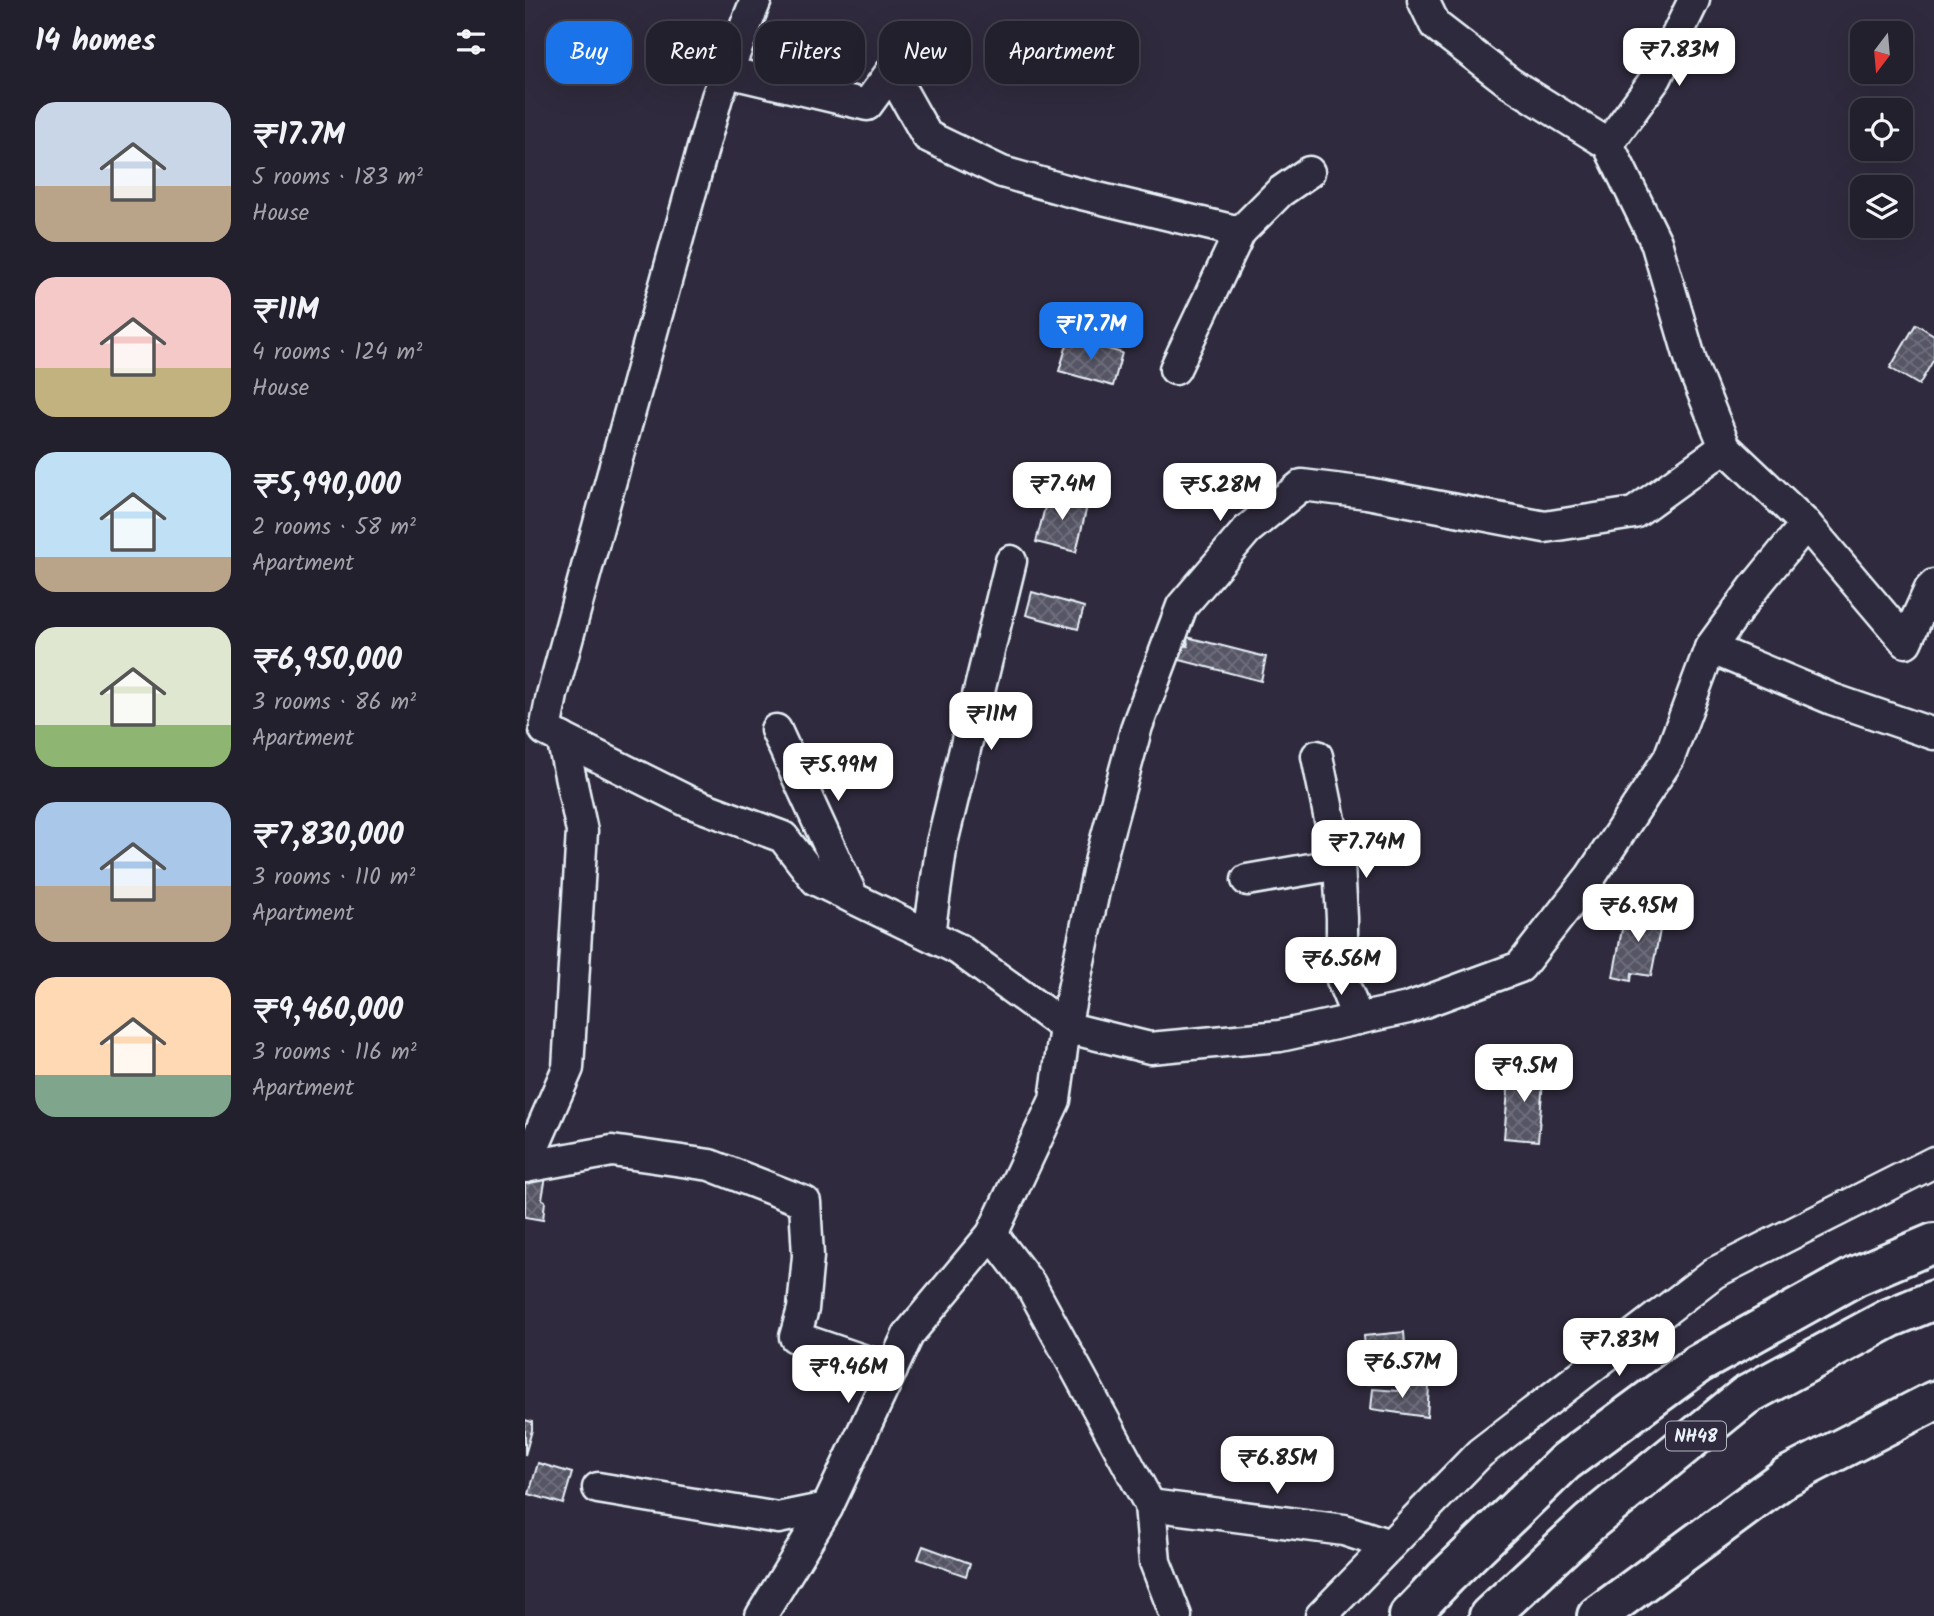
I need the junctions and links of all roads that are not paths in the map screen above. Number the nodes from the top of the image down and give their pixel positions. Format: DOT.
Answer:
graph roads {
  1 [pos="756,0"];
  2 [pos="1423,0"];
  3 [pos="1694,0"];
  4 [pos="741,37"];
  5 [pos="741,75"];
  6 [pos="722,84"];
  7 [pos="1608,144"];
  8 [pos="1309,172"];
  9 [pos="1240,232"];
  10 [pos="1175,369"];
  11 [pos="1725,447"];
  12 [pos="1806,524"];
  13 [pos="1011,561"];
  14 [pos="1934,585"];
  15 [pos="1710,648"];
  16 [pos="544,726"];
  17 [pos="776,730"];
  18 [pos="1934,734"];
  19 [pos="1317,756"];
  20 [pos="1339,864"];
  21 [pos="1247,880"];
  22 [pos="853,898"];
  23 [pos="929,934"];
  24 [pos="1358,1019"];
  25 [pos="1065,1027"];
  26 [pos="1934,1162"];
  27 [pos="992,1234"];
  28 [pos="1934,1243"];
  29 [pos="1934,1300"];
  30 [pos="892,1370"];
  31 [pos="1934,1401"];
  32 [pos="599,1488"];
  33 [pos="1150,1505"];
  34 [pos="827,1508"];
  35 [pos="1390,1545"];
  36 [pos="761,1616"];
  37 [pos="1176,1616"];
  38 [pos="1321,1616"];
  39 [pos="1409,1616"];
  40 [pos="1489,1616"];
  41 [pos="1597,1616"];
  1 -- 4 [label="street"];
  2 -- 7 [label="street"];
  3 -- 7 [label="street"];
  5 -- 9 [label="street"];
  6 -- 16 [label="street"];
  7 -- 11 [label="street"];
  8 -- 9 [label="street"];
  9 -- 10 [label="street"];
  11 -- 12 [label="street"];
  11 -- 25 [label="street"];
  12 -- 14 [label="street"];
  12 -- 15 [label="street"];
  13 -- 23 [label="street"];
  15 -- 18 [label="street"];
  15 -- 24 [label="street"];
  16 -- 22 [label="street"];
  16 -- 30 [label="street"];
  17 -- 22 [label="street"];
  19 -- 20 [label="street"];
  20 -- 21 [label="street"];
  20 -- 24 [label="street"];
  22 -- 23 [label="street"];
  23 -- 25 [label="street"];
  24 -- 25 [label="street"];
  25 -- 27 [label="street"];
  26 -- 35 [label="street"];
  27 -- 30 [label="street"];
  27 -- 33 [label="street"];
  28 -- 39 [label="highway, NH48"];
  29 -- 40 [label="highway, NH48"];
  30 -- 34 [label="street"];
  31 -- 41 [label="highway"];
  32 -- 34 [label="street"];
  33 -- 35 [label="street"];
  33 -- 37 [label="street"];
  34 -- 36 [label="street"];
  35 -- 38 [label="street"];
}
